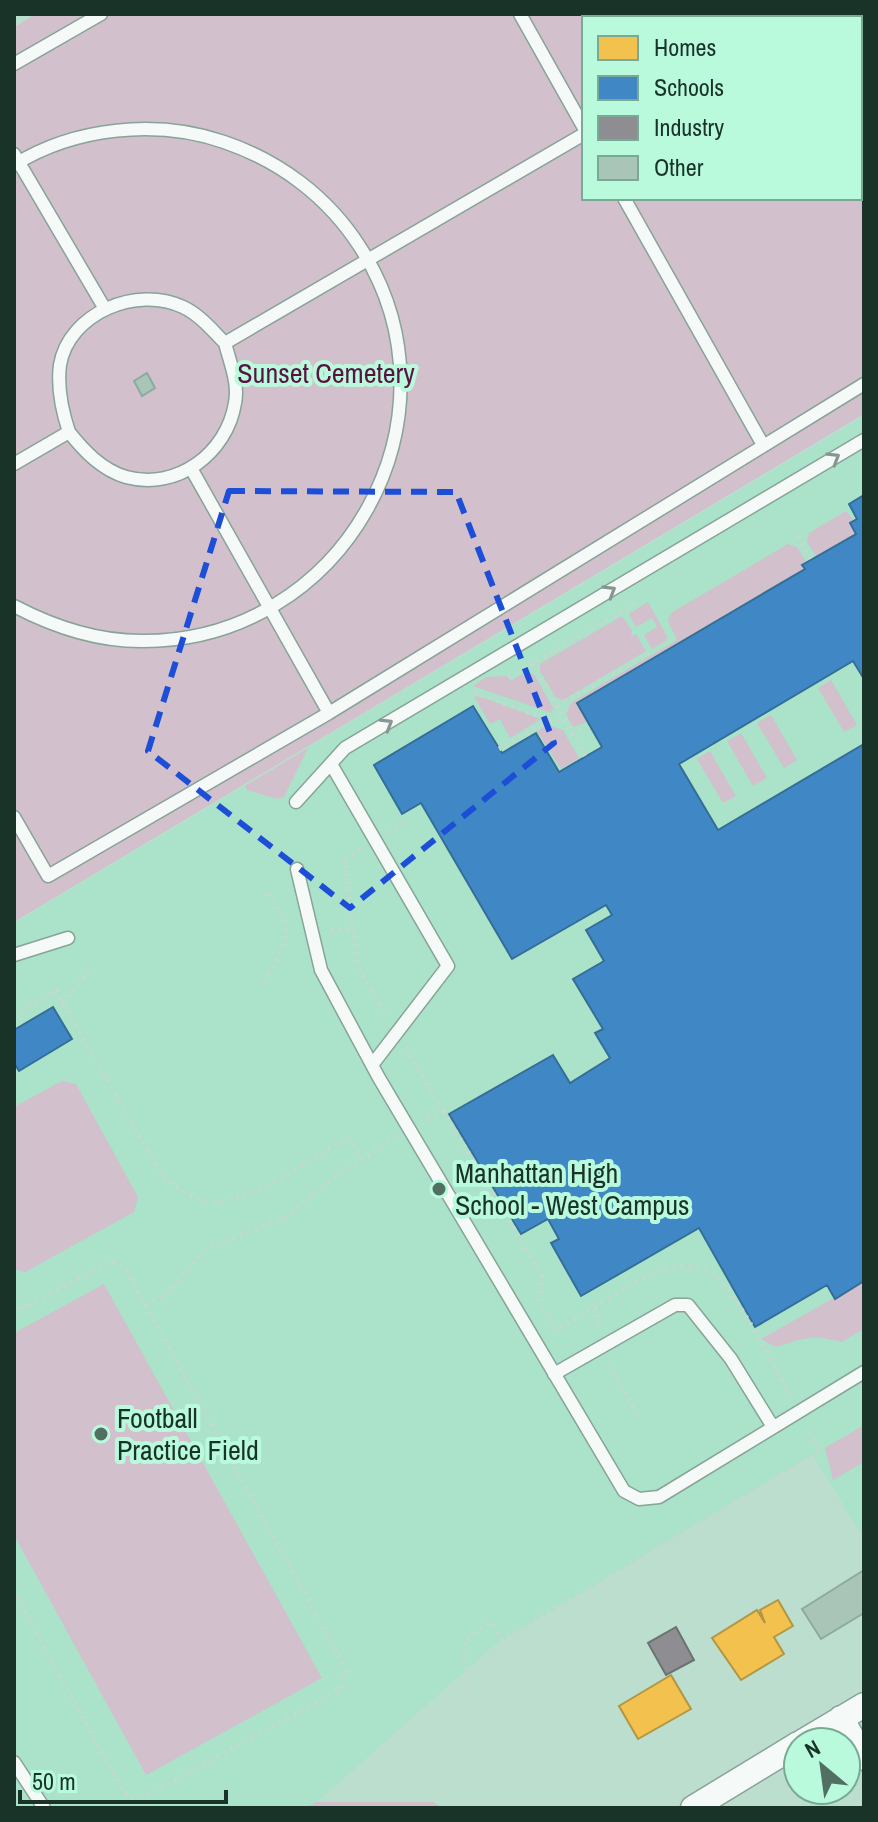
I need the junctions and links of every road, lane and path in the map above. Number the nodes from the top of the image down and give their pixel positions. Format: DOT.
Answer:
graph roads {
  1 [pos="101,14"];
  2 [pos="520,14"];
  3 [pos="14,64"];
  4 [pos="582,127"];
  5 [pos="582,132"];
  6 [pos="16,160"];
  7 [pos="625,200"];
  8 [pos="368,258"];
  9 [pos="105,309"];
  10 [pos="225,343"];
  11 [pos="864,384"];
  12 [pos="69,432"];
  13 [pos="864,440"];
  14 [pos="763,445"];
  15 [pos="14,464"];
  16 [pos="192,470"];
  17 [pos="798,536"];
  18 [pos="811,560"];
  19 [pos="641,600"];
  20 [pos="14,606"];
  21 [pos="270,608"];
  22 [pos="651,652"];
  23 [pos="533,664"];
  24 [pos="509,677"];
  25 [pos="455,683"];
  26 [pos="557,706"];
  27 [pos="329,713"];
  28 [pos="549,720"];
  29 [pos="566,722"];
  30 [pos="585,727"];
  31 [pos="572,734"];
  32 [pos="499,749"];
  33 [pos="585,756"];
  34 [pos="328,768"];
  35 [pos="296,802"];
  36 [pos="14,817"];
  37 [pos="409,821"];
  38 [pos="375,841"];
  39 [pos="297,869"];
  40 [pos="265,889"];
  41 [pos="68,938"];
  42 [pos="14,955"];
  43 [pos="89,970"];
  44 [pos="264,982"];
  45 [pos="63,1004"];
  46 [pos="14,1015"];
  47 [pos="395,1030"];
  48 [pos="372,1065"];
  49 [pos="443,1111"];
  50 [pos="410,1130"];
  51 [pos="363,1158"];
  52 [pos="14,1299"];
  53 [pos="146,1305"];
  54 [pos="17,1311"];
  55 [pos="864,1372"];
  56 [pos="554,1374"];
  57 [pos="799,1412"];
  58 [pos="773,1427"];
  59 [pos="14,1592"];
  60 [pos="466,1685"];
  61 [pos="864,1705"];
  62 [pos="841,1718"];
  63 [pos="828,1726"];
  64 [pos="782,1754"];
  65 [pos="864,1758"];
  66 [pos="14,1762"];
  67 [pos="44,1808"];
  68 [pos="693,1808"];
  1 -- 3 [label="lane"];
  2 -- 4 [label="lane"];
  5 -- 8 [label="lane"];
  6 -- 8 [label="lane"];
  6 -- 9 [label="lane"];
  7 -- 14 [label="lane"];
  8 -- 10 [label="lane"];
  8 -- 21 [label="lane"];
  9 -- 10 [label="lane"];
  9 -- 12 [label="lane"];
  10 -- 16 [label="lane"];
  11 -- 14 [label="lane"];
  12 -- 15 [label="lane"];
  12 -- 16 [label="lane"];
  25 -- 13 [label="lane, one-way"];
  14 -- 27 [label="lane"];
  16 -- 21 [label="lane"];
  17 -- 18 [label="path"];
  19 -- 23 [label="path"];
  20 -- 21 [label="lane"];
  21 -- 27 [label="lane"];
  22 -- 26 [label="path"];
  23 -- 24 [label="path"];
  23 -- 26 [label="path"];
  25 -- 28 [label="path"];
  34 -- 25 [label="lane, one-way"];
  26 -- 29 [label="path"];
  27 -- 36 [label="lane"];
  28 -- 29 [label="path"];
  28 -- 32 [label="path"];
  29 -- 31 [label="path"];
  30 -- 31 [label="path"];
  31 -- 33 [label="path"];
  34 -- 35 [label="lane"];
  34 -- 38 [label="lane"];
  37 -- 38 [label="path"];
  38 -- 47 [label="path"];
  38 -- 47 [label="lane"];
  39 -- 48 [label="lane"];
  40 -- 44 [label="path"];
  41 -- 42 [label="lane"];
  43 -- 45 [label="path"];
  45 -- 46 [label="path"];
  45 -- 51 [label="path"];
  47 -- 48 [label="lane"];
  47 -- 49 [label="path"];
  48 -- 50 [label="lane"];
  49 -- 50 [label="path"];
  49 -- 57 [label="path"];
  50 -- 51 [label="path"];
  50 -- 56 [label="lane"];
  51 -- 53 [label="path"];
  52 -- 54 [label="path"];
  53 -- 54 [label="path"];
  53 -- 59 [label="path"];
  55 -- 57 [label="lane"];
  56 -- 58 [label="lane"];
  56 -- 58 [label="lane"];
  57 -- 58 [label="lane"];
  57 -- 60 [label="path"];
  61 -- 62 [label="street"];
  62 -- 63 [label="street"];
  62 -- 65 [label="street"];
  64 -- 68 [label="street"];
  66 -- 67 [label="lane"];
}
